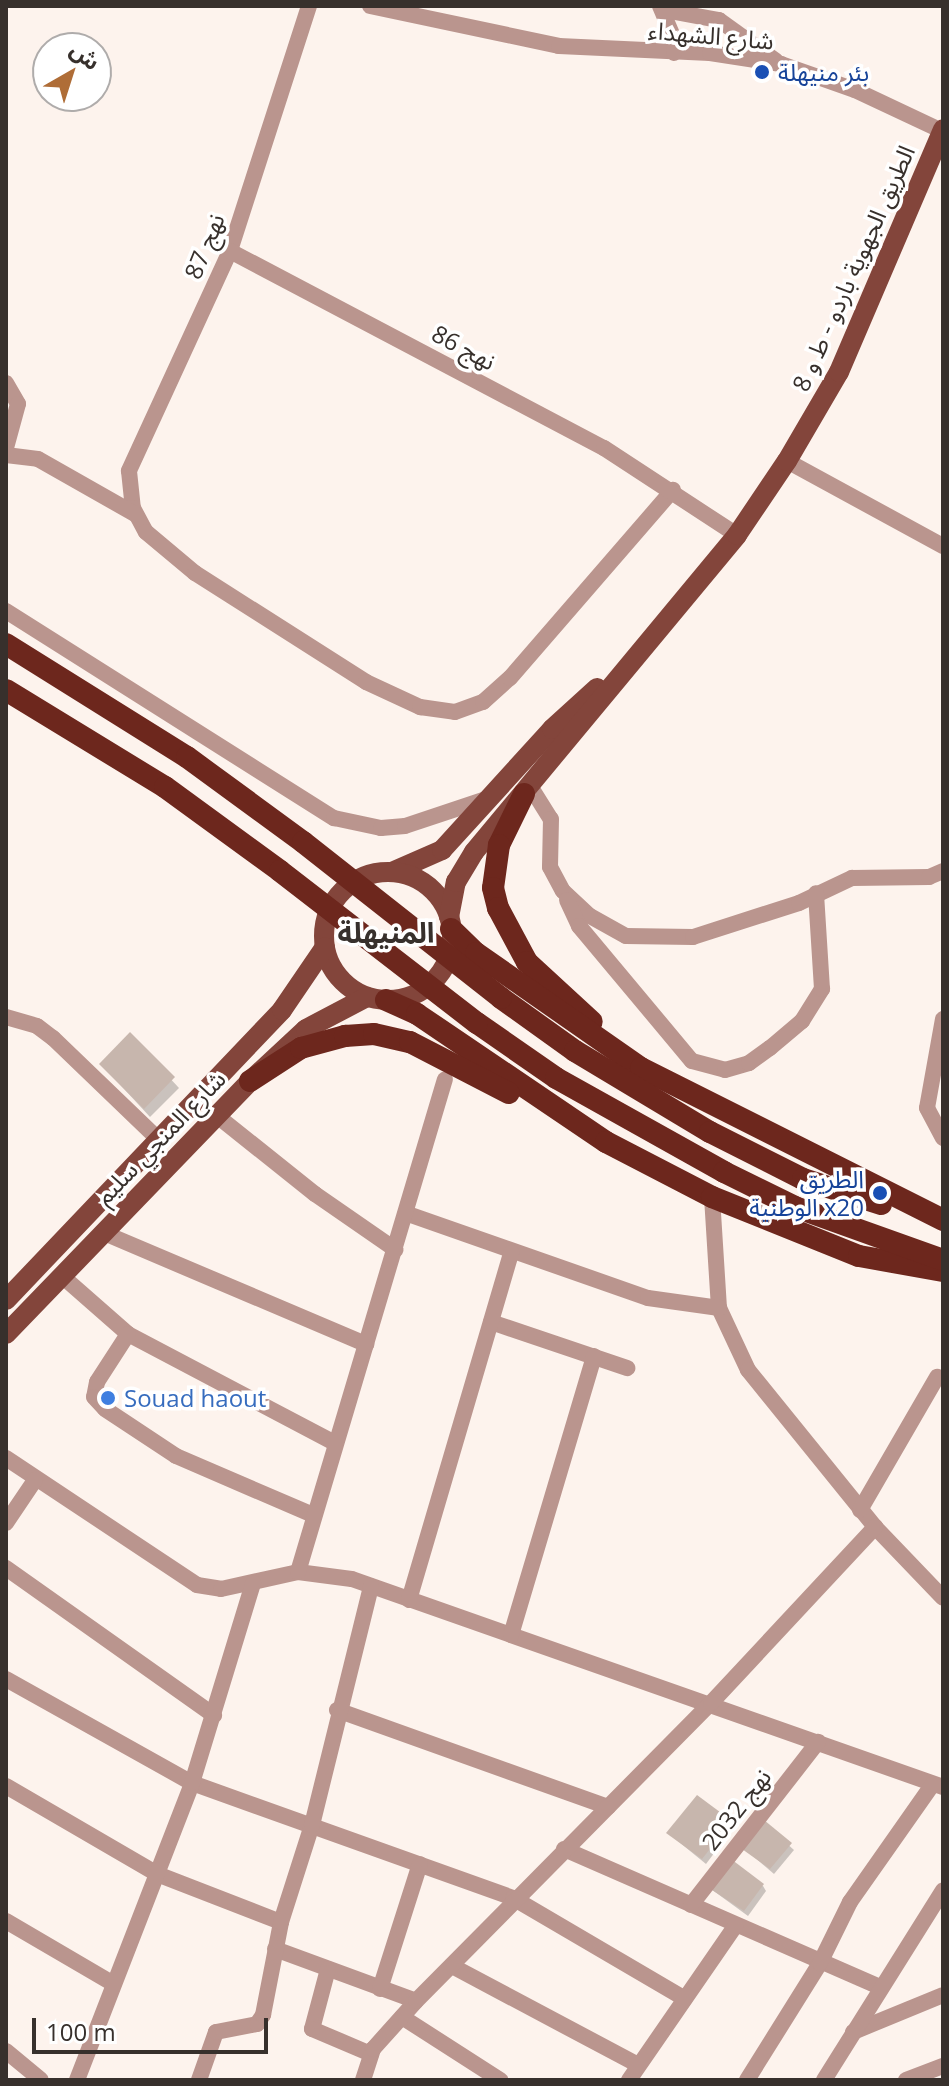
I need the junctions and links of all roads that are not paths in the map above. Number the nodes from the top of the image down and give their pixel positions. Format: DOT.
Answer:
graph roads {
  1 [pos="309,6"];
  2 [pos="370,6"];
  3 [pos="662,8"];
  4 [pos="722,13"];
  5 [pos="674,53"];
  6 [pos="781,64"];
  7 [pos="942,130"];
  8 [pos="230,251"];
  9 [pos="6,383"];
  10 [pos="6,448"];
  11 [pos="6,455"];
  12 [pos="787,461"];
  13 [pos="673,490"];
  14 [pos="135,514"];
  15 [pos="737,535"];
  16 [pos="943,546"];
  17 [pos="6,611"];
  18 [pos="6,644"];
  19 [pos="633,656"];
  20 [pos="6,690"];
  21 [pos="527,790"];
  22 [pos="491,797"];
  23 [pos="943,871"];
  24 [pos="389,872"];
  25 [pos="563,891"];
  26 [pos="816,893"];
  27 [pos="450,923"];
  28 [pos="325,947"];
  29 [pos="376,998"];
  30 [pos="6,1017"];
  31 [pos="943,1019"];
  32 [pos="445,1079"];
  33 [pos="250,1081"];
  34 [pos="675,1086"];
  35 [pos="216,1115"];
  36 [pos="943,1138"];
  37 [pos="160,1141"];
  38 [pos="606,1142"];
  39 [pos="712,1197"];
  40 [pos="408,1214"];
  41 [pos="943,1222"];
  42 [pos="104,1233"];
  43 [pos="396,1250"];
  44 [pos="511,1253"];
  45 [pos="943,1260"];
  46 [pos="943,1271"];
  47 [pos="62,1276"];
  48 [pos="6,1300"];
  49 [pos="719,1308"];
  50 [pos="491,1322"];
  51 [pos="6,1334"];
  52 [pos="128,1334"];
  53 [pos="366,1344"];
  54 [pos="594,1356"];
  55 [pos="627,1368"];
  56 [pos="937,1377"];
  57 [pos="335,1443"];
  58 [pos="6,1458"];
  59 [pos="35,1480"];
  60 [pos="860,1510"];
  61 [pos="313,1515"];
  62 [pos="6,1523"];
  63 [pos="875,1527"];
  64 [pos="6,1568"];
  65 [pos="298,1572"];
  66 [pos="253,1583"];
  67 [pos="371,1586"];
  68 [pos="943,1598"];
  69 [pos="409,1600"];
  70 [pos="511,1635"];
  71 [pos="6,1679"];
  72 [pos="711,1703"];
  73 [pos="337,1710"];
  74 [pos="214,1715"];
  75 [pos="818,1742"];
  76 [pos="192,1783"];
  77 [pos="6,1786"];
  78 [pos="938,1786"];
  79 [pos="608,1807"];
  80 [pos="312,1825"];
  81 [pos="564,1849"];
  82 [pos="420,1864"];
  83 [pos="157,1874"];
  84 [pos="943,1890"];
  85 [pos="513,1898"];
  86 [pos="691,1905"];
  87 [pos="6,1921"];
  88 [pos="281,1922"];
  89 [pos="736,1925"];
  90 [pos="275,1949"];
  91 [pos="820,1963"];
  92 [pos="452,1966"];
  93 [pos="328,1969"];
  94 [pos="112,1983"];
  95 [pos="880,1987"];
  96 [pos="380,1989"];
  97 [pos="943,1995"];
  98 [pos="685,1999"];
  99 [pos="416,2001"];
  100 [pos="402,2017"];
  101 [pos="853,2032"];
  102 [pos="6,2051"];
  103 [pos="371,2054"];
  104 [pos="638,2065"];
  105 [pos="943,2066"];
  106 [pos="41,2080"];
  107 [pos="77,2080"];
  108 [pos="199,2080"];
  109 [pos="363,2080"];
  110 [pos="500,2080"];
  111 [pos="629,2080"];
  112 [pos="747,2080"];
  113 [pos="824,2080"];
  114 [pos="906,2080"];
  1 -- 8 [label="street, نهج 87"];
  2 -- 5 [label="street, شارع الشهداء"];
  3 -- 4 [label="street"];
  3 -- 5 [label="street"];
  4 -- 6 [label="street"];
  5 -- 6 [label="street, شارع الشهداء"];
  6 -- 7 [label="street, شارع الشهداء"];
  7 -- 12 [label="main road, الطريق الجهوية باردو - ط و 8"];
  8 -- 13 [label="street, نهج 86"];
  8 -- 14 [label="street, نهج 87"];
  9 -- 10 [label="street"];
  11 -- 14 [label="street"];
  12 -- 15 [label="main road, الطريق الجهوية باردو - ط و 8"];
  12 -- 16 [label="street"];
  13 -- 14 [label="street"];
  13 -- 15 [label="street, نهج 86"];
  15 -- 19 [label="main road, الطريق الجهوية باردو - ط و 8"];
  17 -- 22 [label="street"];
  18 -- 41 [label="highway, bridge"];
  19 -- 21 [label="main road, الطريق الجهوية باردو - ط و 8"];
  19 -- 22 [label="main road, الطريق الجهوية باردو - ط و 8"];
  20 -- 45 [label="highway, bridge"];
  21 -- 25 [label="street"];
  21 -- 27 [label="main road, الطريق الجهوية باردو - ط و 8"];
  21 -- 34 [label="highway"];
  22 -- 24 [label="main road, الطريق الجهوية باردو - ط و 8"];
  23 -- 26 [label="street"];
  24 -- 27 [label="main road"];
  24 -- 28 [label="main road"];
  25 -- 26 [label="street"];
  25 -- 26 [label="street"];
  27 -- 29 [label="main road"];
  27 -- 34 [label="highway"];
  28 -- 29 [label="main road"];
  28 -- 37 [label="main road, شارع المنجي سليم"];
  29 -- 33 [label="main road, شارع المنجي سليم"];
  29 -- 38 [label="highway"];
  30 -- 37 [label="street"];
  31 -- 36 [label="street"];
  32 -- 40 [label="street"];
  33 -- 35 [label="main road, شارع المنجي سليم"];
  33 -- 38 [label="highway"];
  34 -- 41 [label="highway"];
  35 -- 42 [label="main road, شارع المنجي سليم"];
  35 -- 43 [label="street"];
  37 -- 48 [label="main road, شارع المنجي سليم"];
  38 -- 39 [label="highway"];
  39 -- 46 [label="highway"];
  39 -- 49 [label="street"];
  40 -- 43 [label="street"];
  40 -- 44 [label="street"];
  42 -- 47 [label="main road, شارع المنجي سليم"];
  42 -- 53 [label="street"];
  43 -- 53 [label="street"];
  44 -- 49 [label="street"];
  44 -- 50 [label="street"];
  47 -- 51 [label="main road, شارع المنجي سليم"];
  47 -- 52 [label="street"];
  49 -- 60 [label="street"];
  50 -- 54 [label="street"];
  50 -- 69 [label="street"];
  52 -- 57 [label="street"];
  52 -- 61 [label="street"];
  53 -- 57 [label="street"];
  54 -- 55 [label="street"];
  54 -- 70 [label="street"];
  56 -- 60 [label="street"];
  57 -- 61 [label="street"];
  58 -- 59 [label="street"];
  59 -- 62 [label="street"];
  59 -- 66 [label="street"];
  60 -- 63 [label="street"];
  61 -- 65 [label="street"];
  63 -- 68 [label="street"];
  63 -- 72 [label="street"];
  64 -- 74 [label="street"];
  65 -- 66 [label="street"];
  65 -- 67 [label="street"];
  66 -- 74 [label="street"];
  67 -- 69 [label="street"];
  67 -- 73 [label="street"];
  69 -- 70 [label="street"];
  70 -- 72 [label="street"];
  71 -- 76 [label="street"];
  72 -- 75 [label="street"];
  72 -- 79 [label="street"];
  73 -- 79 [label="street"];
  73 -- 80 [label="street"];
  74 -- 76 [label="street"];
  75 -- 78 [label="street"];
  75 -- 86 [label="street, نهج 2032"];
  76 -- 80 [label="street"];
  76 -- 83 [label="street"];
  77 -- 83 [label="street"];
  78 -- 91 [label="street"];
  79 -- 81 [label="street"];
  80 -- 82 [label="street"];
  80 -- 88 [label="street"];
  81 -- 85 [label="street"];
  81 -- 86 [label="street"];
  82 -- 85 [label="street"];
  82 -- 96 [label="street"];
  83 -- 88 [label="street"];
  83 -- 94 [label="street"];
  84 -- 95 [label="street"];
  85 -- 92 [label="street"];
  85 -- 98 [label="street"];
  86 -- 89 [label="street"];
  87 -- 94 [label="street"];
  88 -- 90 [label="street"];
  89 -- 91 [label="street"];
  89 -- 98 [label="street"];
  90 -- 93 [label="street"];
  90 -- 108 [label="street"];
  91 -- 95 [label="street"];
  91 -- 112 [label="street"];
  92 -- 99 [label="street"];
  92 -- 104 [label="street"];
  93 -- 96 [label="street"];
  93 -- 103 [label="street"];
  94 -- 107 [label="street"];
  95 -- 101 [label="street"];
  96 -- 99 [label="street"];
  97 -- 101 [label="street"];
  98 -- 104 [label="street"];
  99 -- 100 [label="street"];
  100 -- 103 [label="street"];
  100 -- 110 [label="street"];
  101 -- 113 [label="street"];
  102 -- 106 [label="street"];
  103 -- 109 [label="street"];
  104 -- 111 [label="street"];
  105 -- 114 [label="street"];
}
